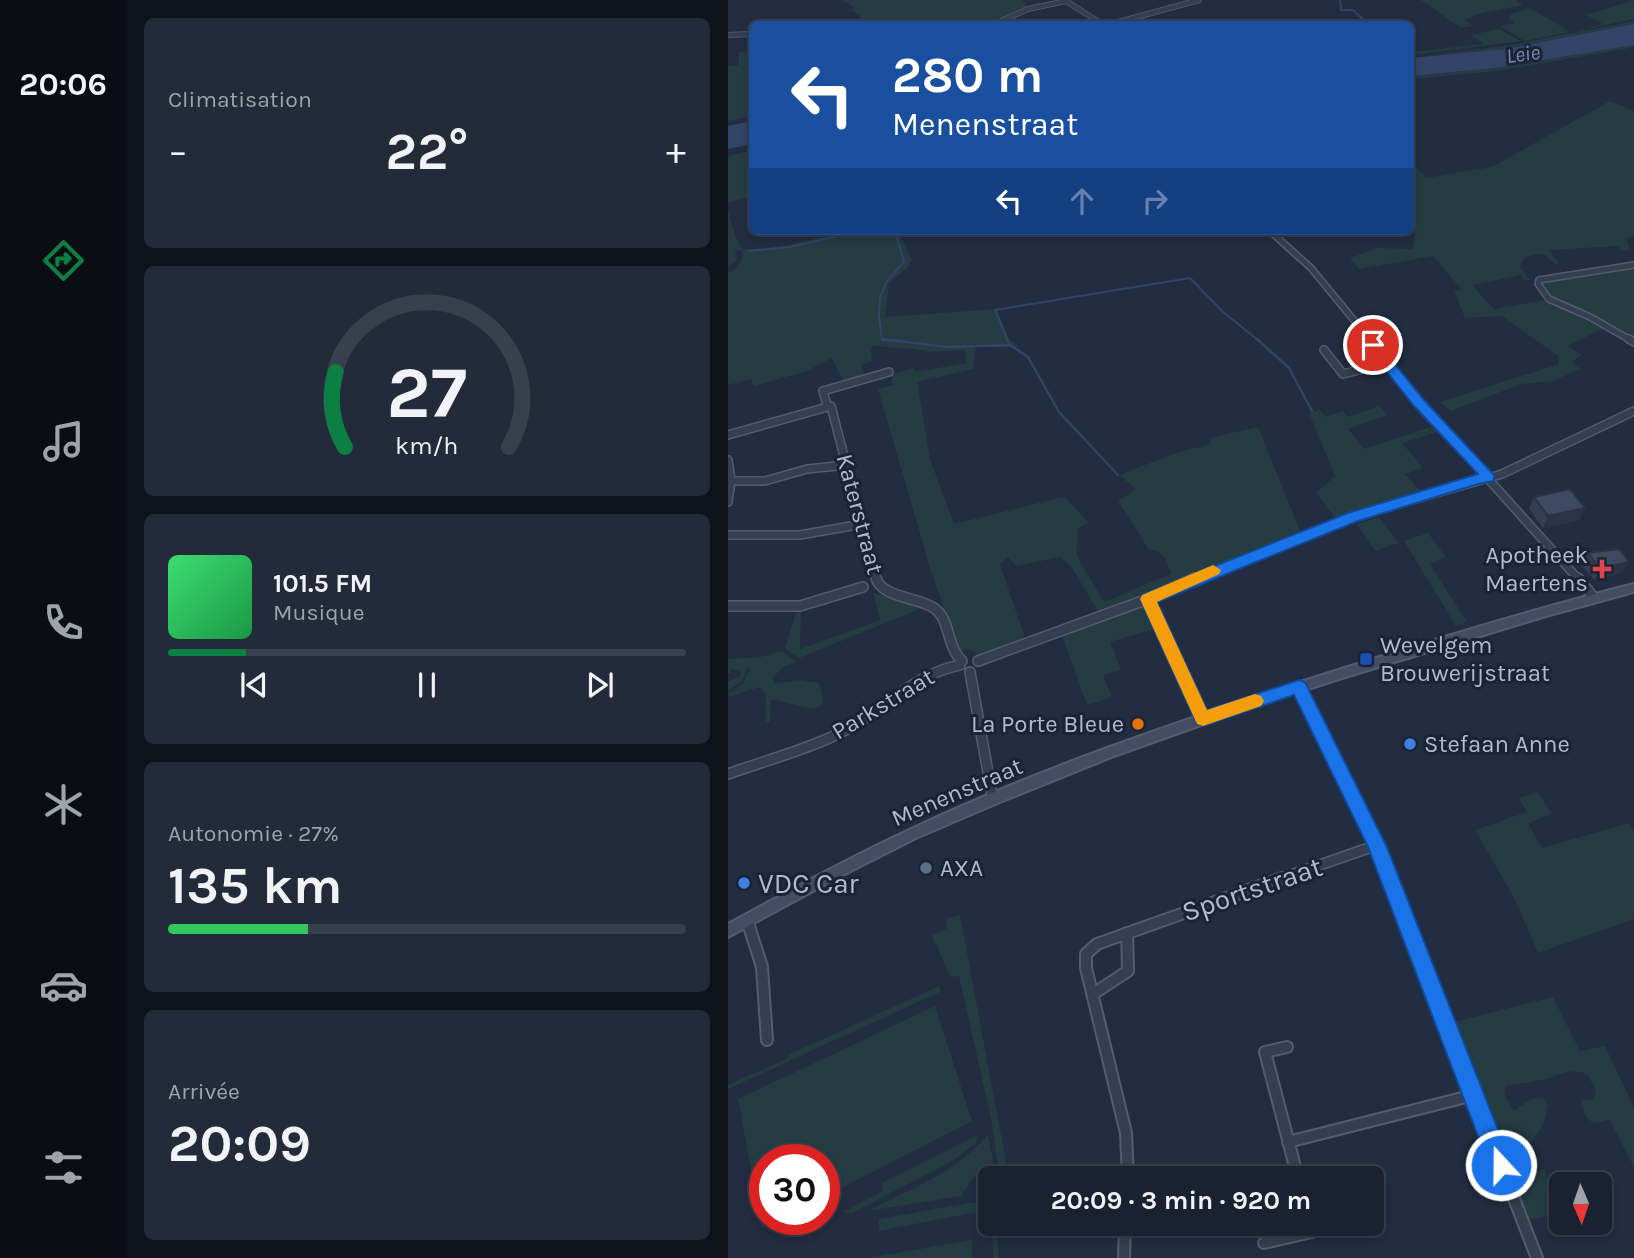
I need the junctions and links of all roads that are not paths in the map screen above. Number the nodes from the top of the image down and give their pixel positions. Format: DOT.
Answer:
graph roads {
  1 [pos="1199,0"];
  2 [pos="1066,1"];
  3 [pos="1002,21"];
  4 [pos="1097,21"];
  5 [pos="1122,21"];
  6 [pos="749,34"];
  7 [pos="728,36"];
  8 [pos="1274,235"];
  9 [pos="1634,265"];
  10 [pos="1634,342"];
  11 [pos="1324,350"];
  12 [pos="1387,363"];
  13 [pos="889,372"];
  14 [pos="829,406"];
  15 [pos="1634,411"];
  16 [pos="728,435"];
  17 [pos="728,460"];
  18 [pos="837,466"];
  19 [pos="1489,478"];
  20 [pos="732,481"];
  21 [pos="728,502"];
  22 [pos="851,526"];
  23 [pos="728,535"];
  24 [pos="863,587"];
  25 [pos="1634,588"];
  26 [pos="1594,597"];
  27 [pos="1148,599"];
  28 [pos="728,606"];
  29 [pos="978,661"];
  30 [pos="961,663"];
  31 [pos="970,673"];
  32 [pos="1299,687"];
  33 [pos="1203,719"];
  34 [pos="728,774"];
  35 [pos="993,800"];
  36 [pos="1377,845"];
  37 [pos="747,920"];
  38 [pos="728,931"];
  39 [pos="1127,933"];
  40 [pos="1093,994"];
  41 [pos="767,1040"];
  42 [pos="1287,1047"];
  43 [pos="1474,1094"];
  44 [pos="1288,1142"];
  45 [pos="1127,1166"];
  46 [pos="1295,1166"];
  47 [pos="1125,1236"];
  48 [pos="1296,1236"];
  49 [pos="1264,1244"];
  50 [pos="1124,1258"];
  51 [pos="1537,1258"];
  1 -- 5 [label="street"];
  2 -- 3 [label="street"];
  2 -- 4 [label="street"];
  6 -- 7 [label="street"];
  8 -- 12 [label="street"];
  9 -- 10 [label="street"];
  11 -- 12 [label="street"];
  12 -- 19 [label="street"];
  13 -- 14 [label="street"];
  14 -- 16 [label="street"];
  14 -- 30 [label="street, Katerstraat"];
  15 -- 19 [label="street"];
  17 -- 20 [label="street"];
  18 -- 20 [label="street"];
  19 -- 26 [label="street"];
  19 -- 27 [label="street"];
  20 -- 21 [label="street"];
  22 -- 23 [label="street"];
  24 -- 28 [label="street"];
  25 -- 26 [label="main road, Menenstraat"];
  26 -- 32 [label="main road, Menenstraat"];
  27 -- 29 [label="street"];
  27 -- 33 [label="street"];
  29 -- 30 [label="street"];
  29 -- 31 [label="street"];
  30 -- 31 [label="street"];
  30 -- 34 [label="street, Parkstraat"];
  31 -- 35 [label="street"];
  32 -- 33 [label="main road, Menenstraat"];
  32 -- 36 [label="street"];
  33 -- 35 [label="main road, Menenstraat"];
  35 -- 37 [label="main road, Menenstraat"];
  36 -- 39 [label="street, Sportstraat"];
  36 -- 43 [label="street"];
  37 -- 38 [label="main road, Menenstraat"];
  37 -- 41 [label="street"];
  39 -- 40 [label="street"];
  39 -- 40 [label="street, Sportstraat"];
  40 -- 45 [label="street, Sportstraat"];
  42 -- 44 [label="street"];
  43 -- 44 [label="street"];
  43 -- 51 [label="street"];
  44 -- 46 [label="street"];
  47 -- 50 [label="street"];
  48 -- 49 [label="street"];
}
